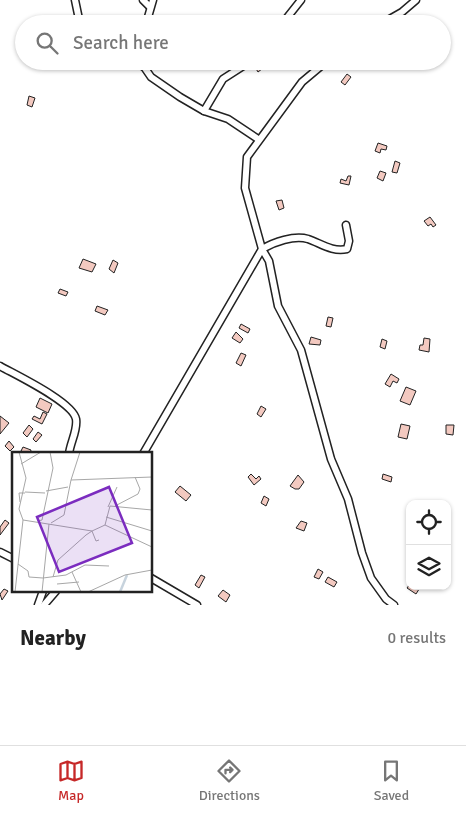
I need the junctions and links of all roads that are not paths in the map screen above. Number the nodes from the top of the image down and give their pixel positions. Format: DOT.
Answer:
graph roads {
  1 [pos="75,0"];
  2 [pos="143,0"];
  3 [pos="153,0"];
  4 [pos="300,0"];
  5 [pos="416,0"];
  6 [pos="150,7"];
  7 [pos="78,15"];
  8 [pos="148,15"];
  9 [pos="289,15"];
  10 [pos="397,15"];
  11 [pos="146,70"];
  12 [pos="238,70"];
  13 [pos="316,70"];
  14 [pos="204,111"];
  15 [pos="258,139"];
  16 [pos="346,225"];
  17 [pos="262,249"];
  18 [pos="0,366"];
  19 [pos="69,452"];
  20 [pos="144,452"];
  21 [pos="0,552"];
  22 [pos="12,558"];
  23 [pos="152,579"];
  24 [pos="43,592"];
  25 [pos="55,592"];
  26 [pos="38,605"];
  27 [pos="44,605"];
  28 [pos="197,605"];
  29 [pos="394,605"];
  1 -- 7 [label="street"];
  2 -- 6 [label="street"];
  3 -- 6 [label="street"];
  4 -- 9 [label="street"];
  5 -- 10 [label="street"];
  6 -- 8 [label="street"];
  11 -- 14 [label="street"];
  12 -- 14 [label="street"];
  13 -- 15 [label="street"];
  14 -- 15 [label="street"];
  15 -- 17 [label="street"];
  16 -- 17 [label="street"];
  17 -- 20 [label="street"];
  17 -- 29 [label="street"];
  18 -- 19 [label="street"];
  21 -- 22 [label="street"];
  23 -- 28 [label="street"];
  24 -- 26 [label="street"];
  25 -- 27 [label="street"];
}
